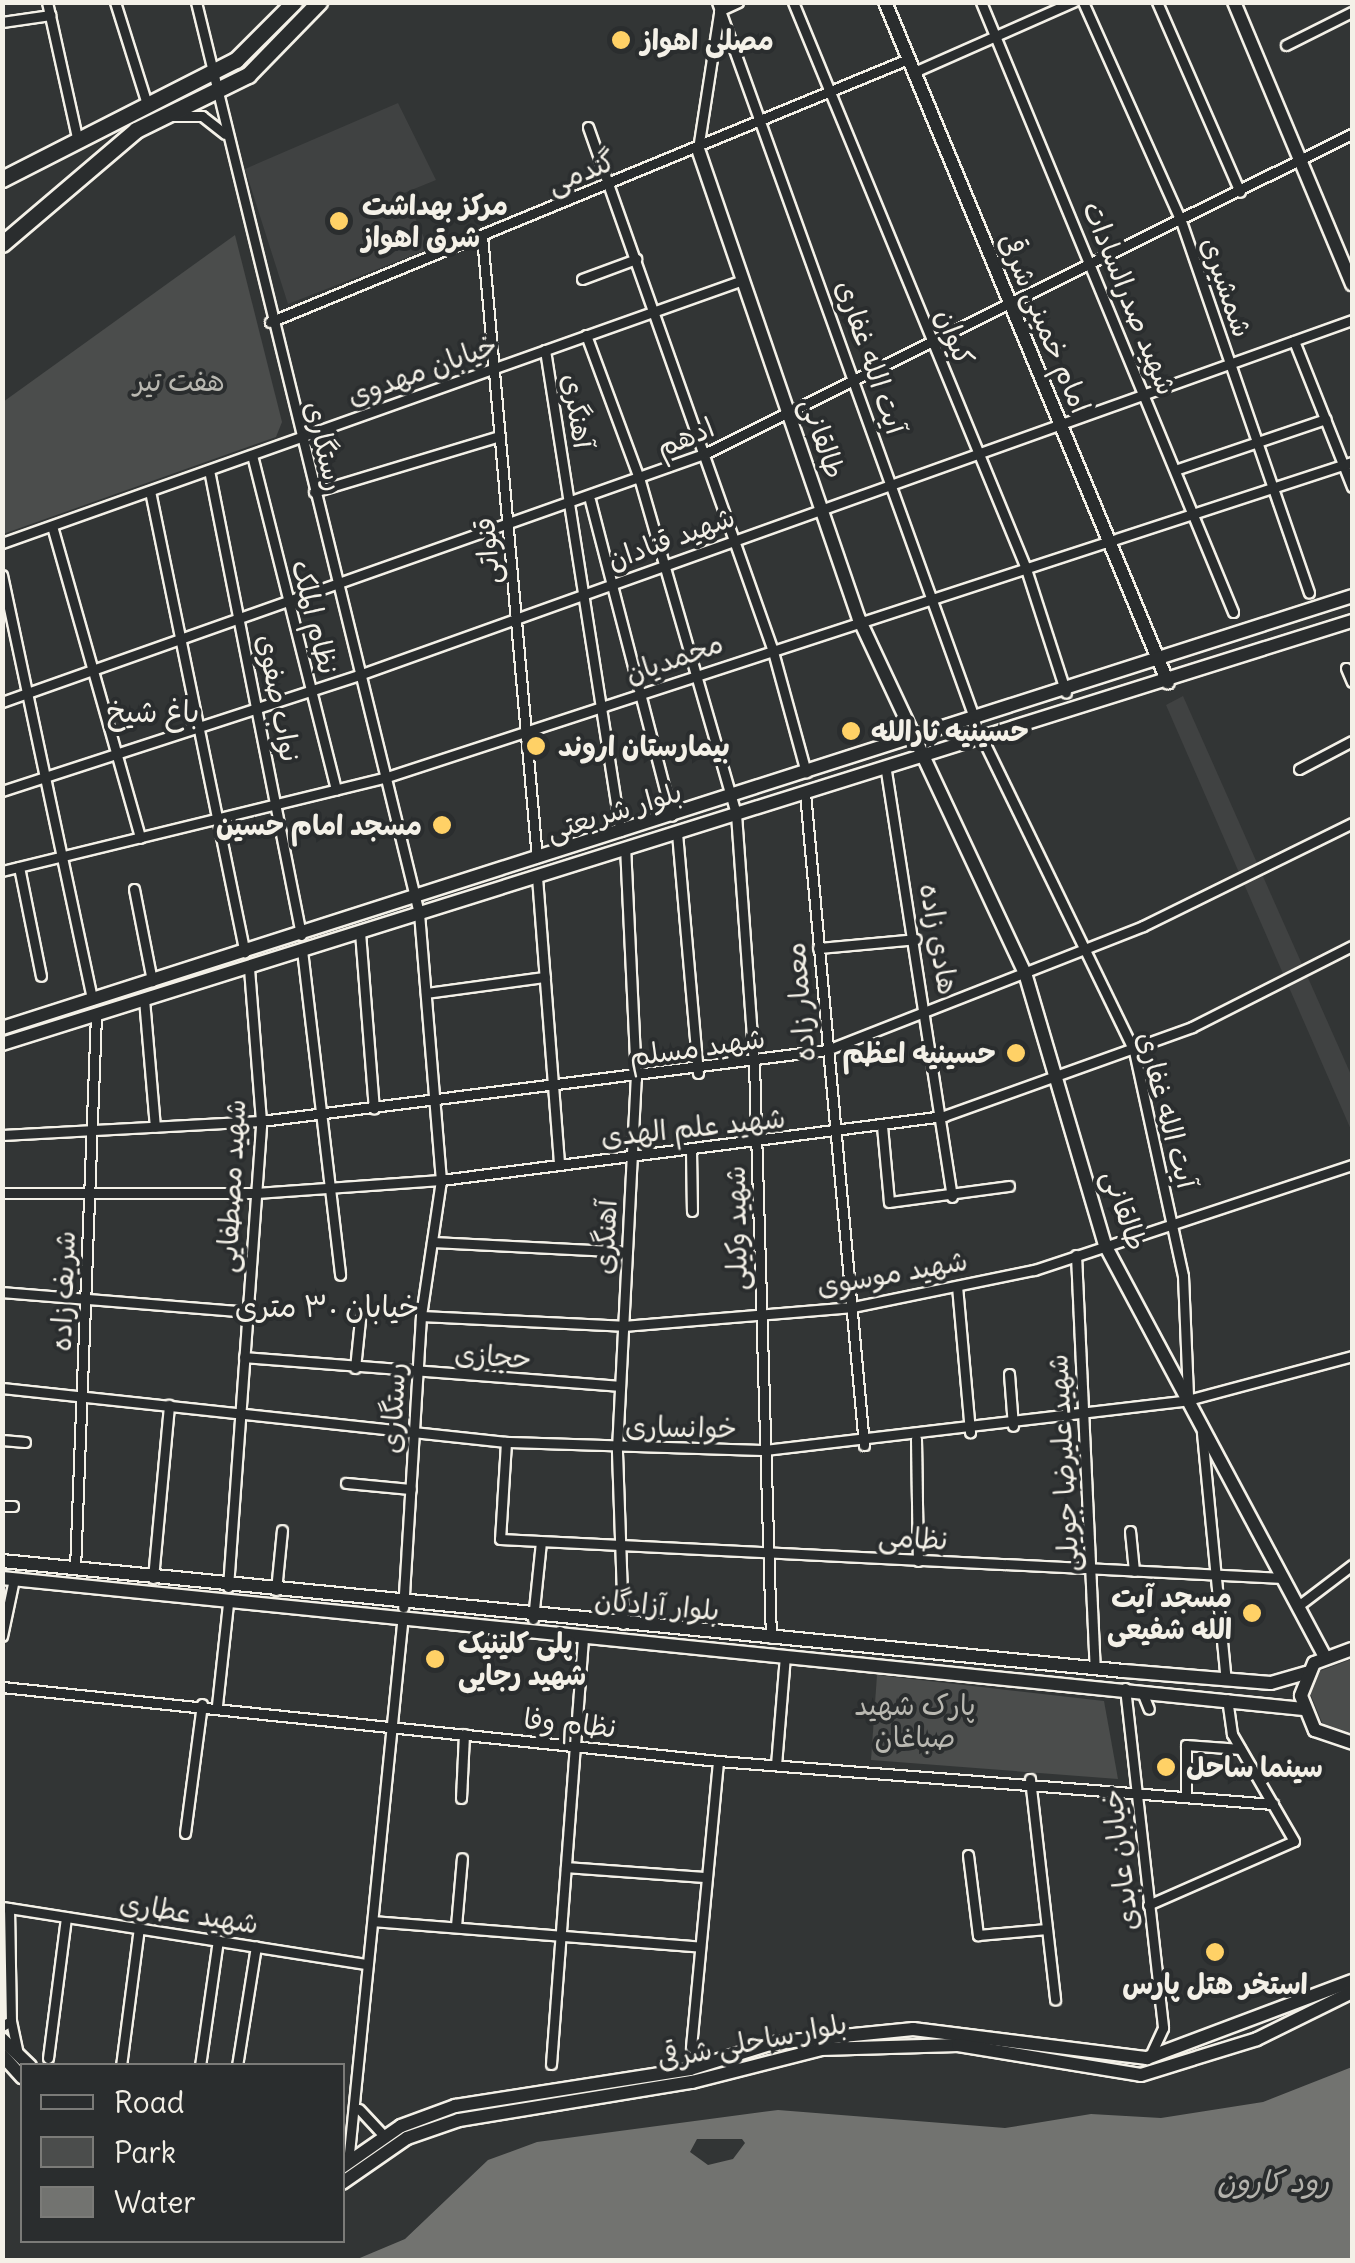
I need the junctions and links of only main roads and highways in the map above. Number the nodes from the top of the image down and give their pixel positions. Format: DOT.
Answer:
graph roads {
  1 [pos="294,2"];
  2 [pos="320,2"];
  3 [pos="885,2"];
  4 [pos="1234,2"];
  5 [pos="271,28"];
  6 [pos="285,42"];
  7 [pos="698,148"];
  8 [pos="2,179"];
  9 [pos="2,244"];
  10 [pos="1352,284"];
  11 [pos="1352,596"];
  12 [pos="1352,621"];
  13 [pos="1160,662"];
  14 [pos="1168,682"];
  15 [pos="913,740"];
  16 [pos="922,763"];
  17 [pos="675,826"];
  18 [pos="623,842"];
  19 [pos="94,1007"];
  20 [pos="2,1028"];
  21 [pos="2,1044"];
  22 [pos="2,1562"];
  23 [pos="8,1579"];
  24 [pos="188,1582"];
  25 [pos="186,1598"];
  26 [pos="1352,1649"];
  27 [pos="1324,1655"];
  28 [pos="1307,1672"];
  29 [pos="1303,1708"];
  30 [pos="1352,1743"];
  31 [pos="1352,1980"];
  32 [pos="1352,1992"];
  33 [pos="2,2039"];
  34 [pos="2,2055"];
  35 [pos="28,2063"];
  36 [pos="701,2072"];
  37 [pos="20,2076"];
  38 [pos="345,2165"];
  39 [pos="345,2181"];
  1 -- 5 [label="highway"];
  2 -- 6 [label="highway"];
  3 -- 13 [label="main road, امام خمینی شرقی"];
  4 -- 10 [label="main road"];
  5 -- 6 [label="highway"];
  5 -- 8 [label="highway"];
  6 -- 9 [label="highway"];
  7 -- 15 [label="main road, طالقانی"];
  11 -- 13 [label="main road, بلوار شریعتی"];
  12 -- 14 [label="main road, بلوار شریعتی"];
  13 -- 14 [label="main road, امام خمینی شرقی"];
  13 -- 15 [label="main road, بلوار شریعتی"];
  14 -- 16 [label="main road, بلوار شریعتی"];
  15 -- 16 [label="main road, طالقانی"];
  15 -- 17 [label="main road, بلوار شریعتی"];
  16 -- 17 [label="main road, بلوار شریعتی"];
  16 -- 27 [label="main road, طالقانی"];
  17 -- 18 [label="main road, بلوار شریعتی"];
  18 -- 19 [label="main road, بلوار شریعتی"];
  18 -- 19 [label="main road, بلوار شریعتی"];
  19 -- 20 [label="main road, بلوار شریعتی"];
  19 -- 21 [label="main road, بلوار شریعتی"];
  22 -- 24 [label="main road, بلوار آزادگان"];
  23 -- 25 [label="main road, بلوار آزادگان"];
  24 -- 25 [label="main road"];
  24 -- 28 [label="main road, بلوار آزادگان"];
  25 -- 29 [label="main road, بلوار آزادگان"];
  26 -- 27 [label="main road"];
  27 -- 28 [label="main road"];
  28 -- 29 [label="main road"];
  29 -- 30 [label="main road"];
  31 -- 36 [label="main road, بلوار ساحلی شرقی"];
  32 -- 36 [label="main road, بلوار ساحلی شرقی"];
  33 -- 35 [label="main road"];
  34 -- 37 [label="main road"];
  36 -- 38 [label="main road, بلوار ساحلی شرقی"];
  36 -- 39 [label="main road, بلوار ساحلی شرقی"];
}
